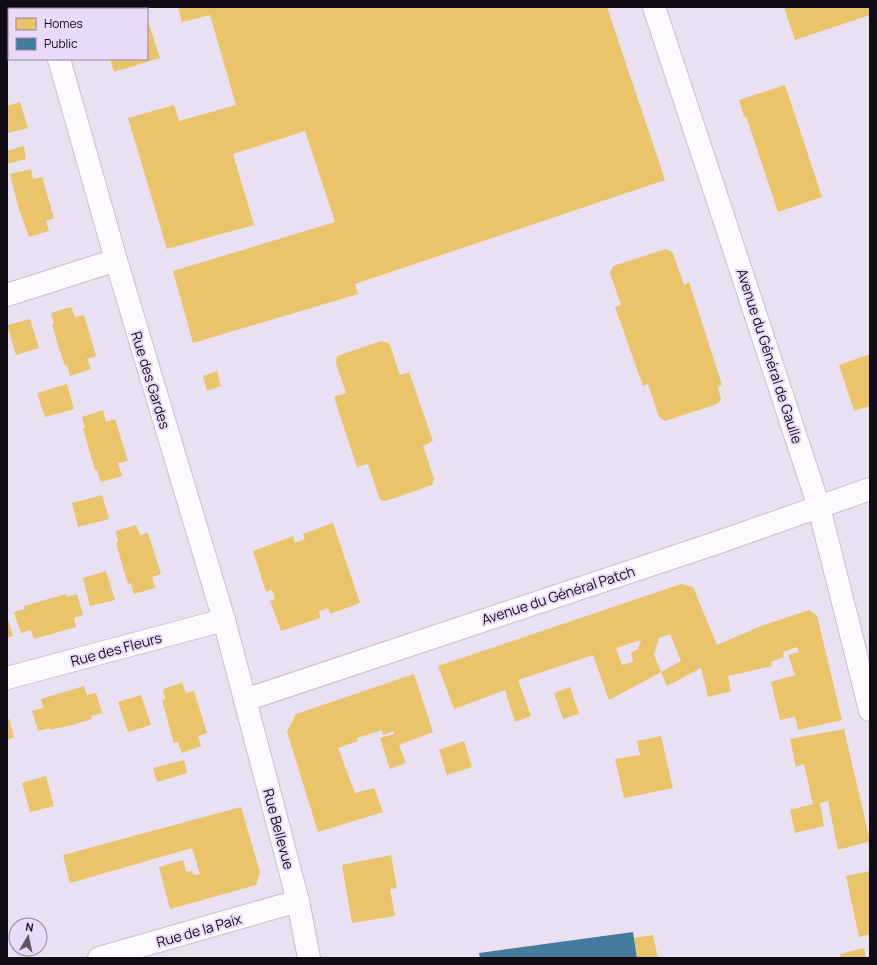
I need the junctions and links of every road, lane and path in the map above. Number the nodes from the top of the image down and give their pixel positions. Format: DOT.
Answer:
graph roads {
  1 [pos="654,7"];
  2 [pos="59,60"];
  3 [pos="116,260"];
  4 [pos="7,295"];
  5 [pos="870,489"];
  6 [pos="819,507"];
  7 [pos="224,620"];
  8 [pos="7,678"];
  9 [pos="245,700"];
  10 [pos="870,710"];
  11 [pos="298,901"];
  12 [pos="99,958"];
  13 [pos="310,958"];
  1 -- 6 [label="street, Avenue du Général de Gaulle"];
  2 -- 3 [label="street, Rue des Gardes"];
  3 -- 4 [label="street"];
  3 -- 7 [label="street, Rue des Gardes"];
  5 -- 6 [label="street, Avenue du Général Patch"];
  6 -- 9 [label="street, Avenue du Général Patch"];
  6 -- 10 [label="street, Avenue du Général de Gaulle"];
  7 -- 8 [label="street, Rue des Fleurs"];
  7 -- 9 [label="street, Rue des Gardes"];
  9 -- 11 [label="street, Rue Bellevue"];
  11 -- 12 [label="street, Rue de la Paix"];
  11 -- 13 [label="street, Rue Bellevue"];
}
